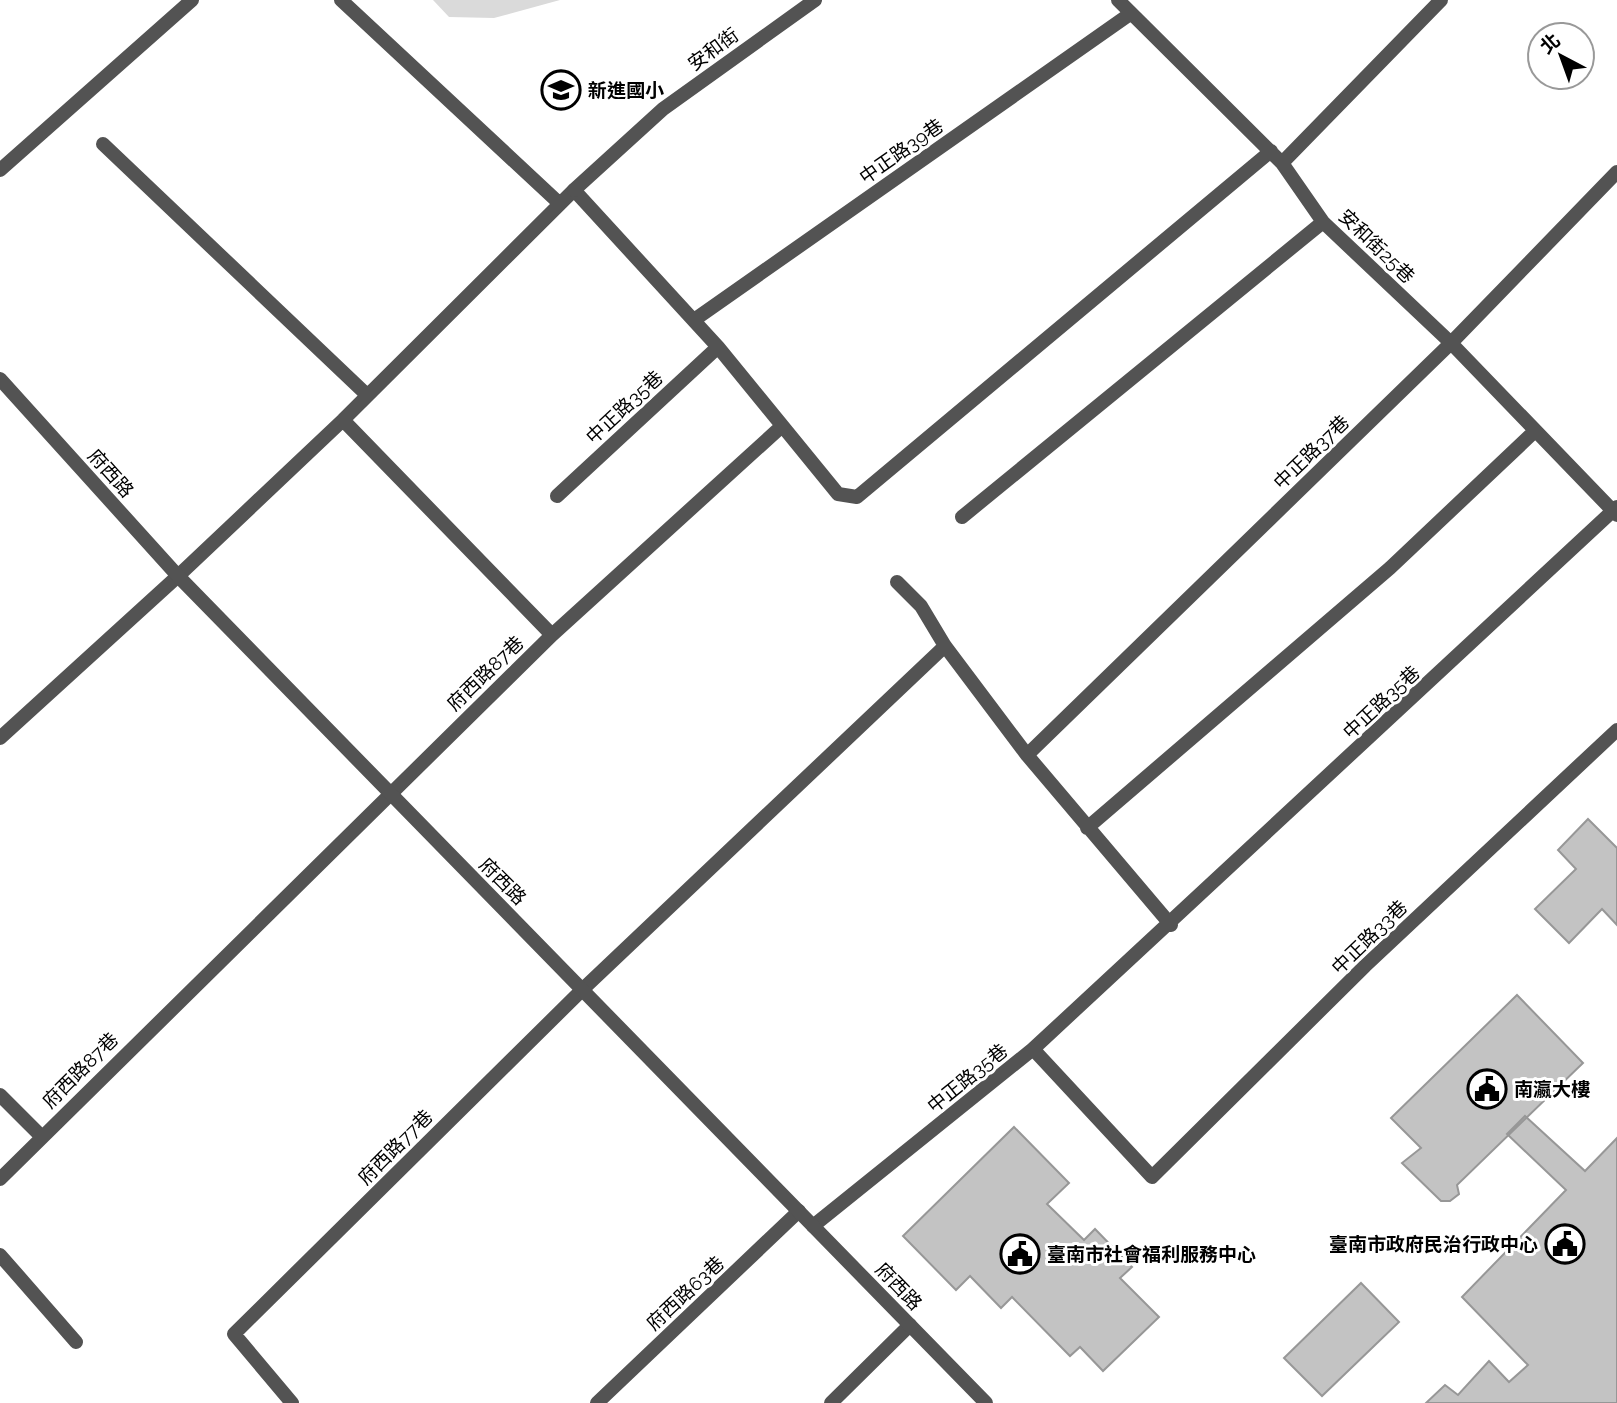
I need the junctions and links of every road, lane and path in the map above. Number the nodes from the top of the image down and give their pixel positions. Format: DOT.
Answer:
graph roads {
  1 [pos="192,0"];
  2 [pos="341,0"];
  3 [pos="815,0"];
  4 [pos="1118,0"];
  5 [pos="1441,0"];
  6 [pos="1130,14"];
  7 [pos="103,144"];
  8 [pos="1271,151"];
  9 [pos="1282,163"];
  10 [pos="0,170"];
  11 [pos="1617,172"];
  12 [pos="574,190"];
  13 [pos="559,202"];
  14 [pos="1323,222"];
  15 [pos="694,320"];
  16 [pos="1451,343"];
  17 [pos="718,347"];
  18 [pos="0,379"];
  19 [pos="367,395"];
  20 [pos="343,420"];
  21 [pos="782,426"];
  22 [pos="1535,430"];
  23 [pos="557,496"];
  24 [pos="1616,511"];
  25 [pos="962,517"];
  26 [pos="178,576"];
  27 [pos="897,582"];
  28 [pos="552,635"];
  29 [pos="945,646"];
  30 [pos="1617,730"];
  31 [pos="0,738"];
  32 [pos="1027,755"];
  33 [pos="389,794"];
  34 [pos="1087,828"];
  35 [pos="1171,925"];
  36 [pos="583,989"];
  37 [pos="1033,1049"];
  38 [pos="0,1095"];
  39 [pos="41,1136"];
  40 [pos="0,1179"];
  41 [pos="799,1211"];
  42 [pos="813,1226"];
  43 [pos="0,1255"];
  44 [pos="910,1325"];
  45 [pos="76,1342"];
  46 [pos="292,1403"];
  47 [pos="597,1403"];
  48 [pos="831,1403"];
  49 [pos="986,1403"];
  1 -- 10 [label="street"];
  2 -- 13 [label="street"];
  3 -- 12 [label="street, 安和街"];
  4 -- 6 [label="street, 安和街25巷"];
  5 -- 9 [label="street"];
  6 -- 8 [label="street, 安和街25巷"];
  6 -- 15 [label="street, 中正路39巷"];
  7 -- 19 [label="street"];
  8 -- 9 [label="street, 安和街25巷"];
  8 -- 21 [label="street"];
  9 -- 14 [label="street, 安和街25巷"];
  11 -- 16 [label="street, 中正路37巷"];
  12 -- 13 [label="street, 安和街"];
  12 -- 15 [label="street"];
  13 -- 19 [label="street, 安和街"];
  14 -- 16 [label="street, 安和街25巷"];
  14 -- 25 [label="street"];
  15 -- 17 [label="street"];
  16 -- 22 [label="street, 安和街25巷"];
  16 -- 32 [label="street, 中正路37巷"];
  17 -- 21 [label="street"];
  17 -- 23 [label="street, 中正路35巷"];
  18 -- 26 [label="street, 府西路"];
  19 -- 20 [label="street, 安和街"];
  20 -- 26 [label="street, 安和街"];
  20 -- 28 [label="street"];
  21 -- 28 [label="street, 府西路87巷"];
  22 -- 24 [label="street, 安和街25巷"];
  22 -- 34 [label="street"];
  24 -- 35 [label="street, 中正路35巷"];
  26 -- 31 [label="street, 安和街"];
  26 -- 33 [label="street, 府西路"];
  27 -- 29 [label="street"];
  28 -- 33 [label="street, 府西路87巷"];
  29 -- 32 [label="street"];
  29 -- 36 [label="street, 府西路77巷"];
  30 -- 37 [label="street, 中正路33巷"];
  32 -- 34 [label="street"];
  33 -- 36 [label="street, 府西路"];
  33 -- 39 [label="street, 府西路87巷"];
  34 -- 35 [label="street"];
  35 -- 37 [label="street, 中正路35巷"];
  36 -- 41 [label="street, 府西路"];
  36 -- 46 [label="street, 府西路77巷"];
  37 -- 42 [label="street, 中正路35巷"];
  38 -- 39 [label="street"];
  39 -- 40 [label="street, 府西路87巷"];
  41 -- 42 [label="street, 府西路"];
  41 -- 47 [label="street, 府西路63巷"];
  42 -- 44 [label="street, 府西路"];
  43 -- 45 [label="street"];
  44 -- 48 [label="street"];
  44 -- 49 [label="street, 府西路"];
}
